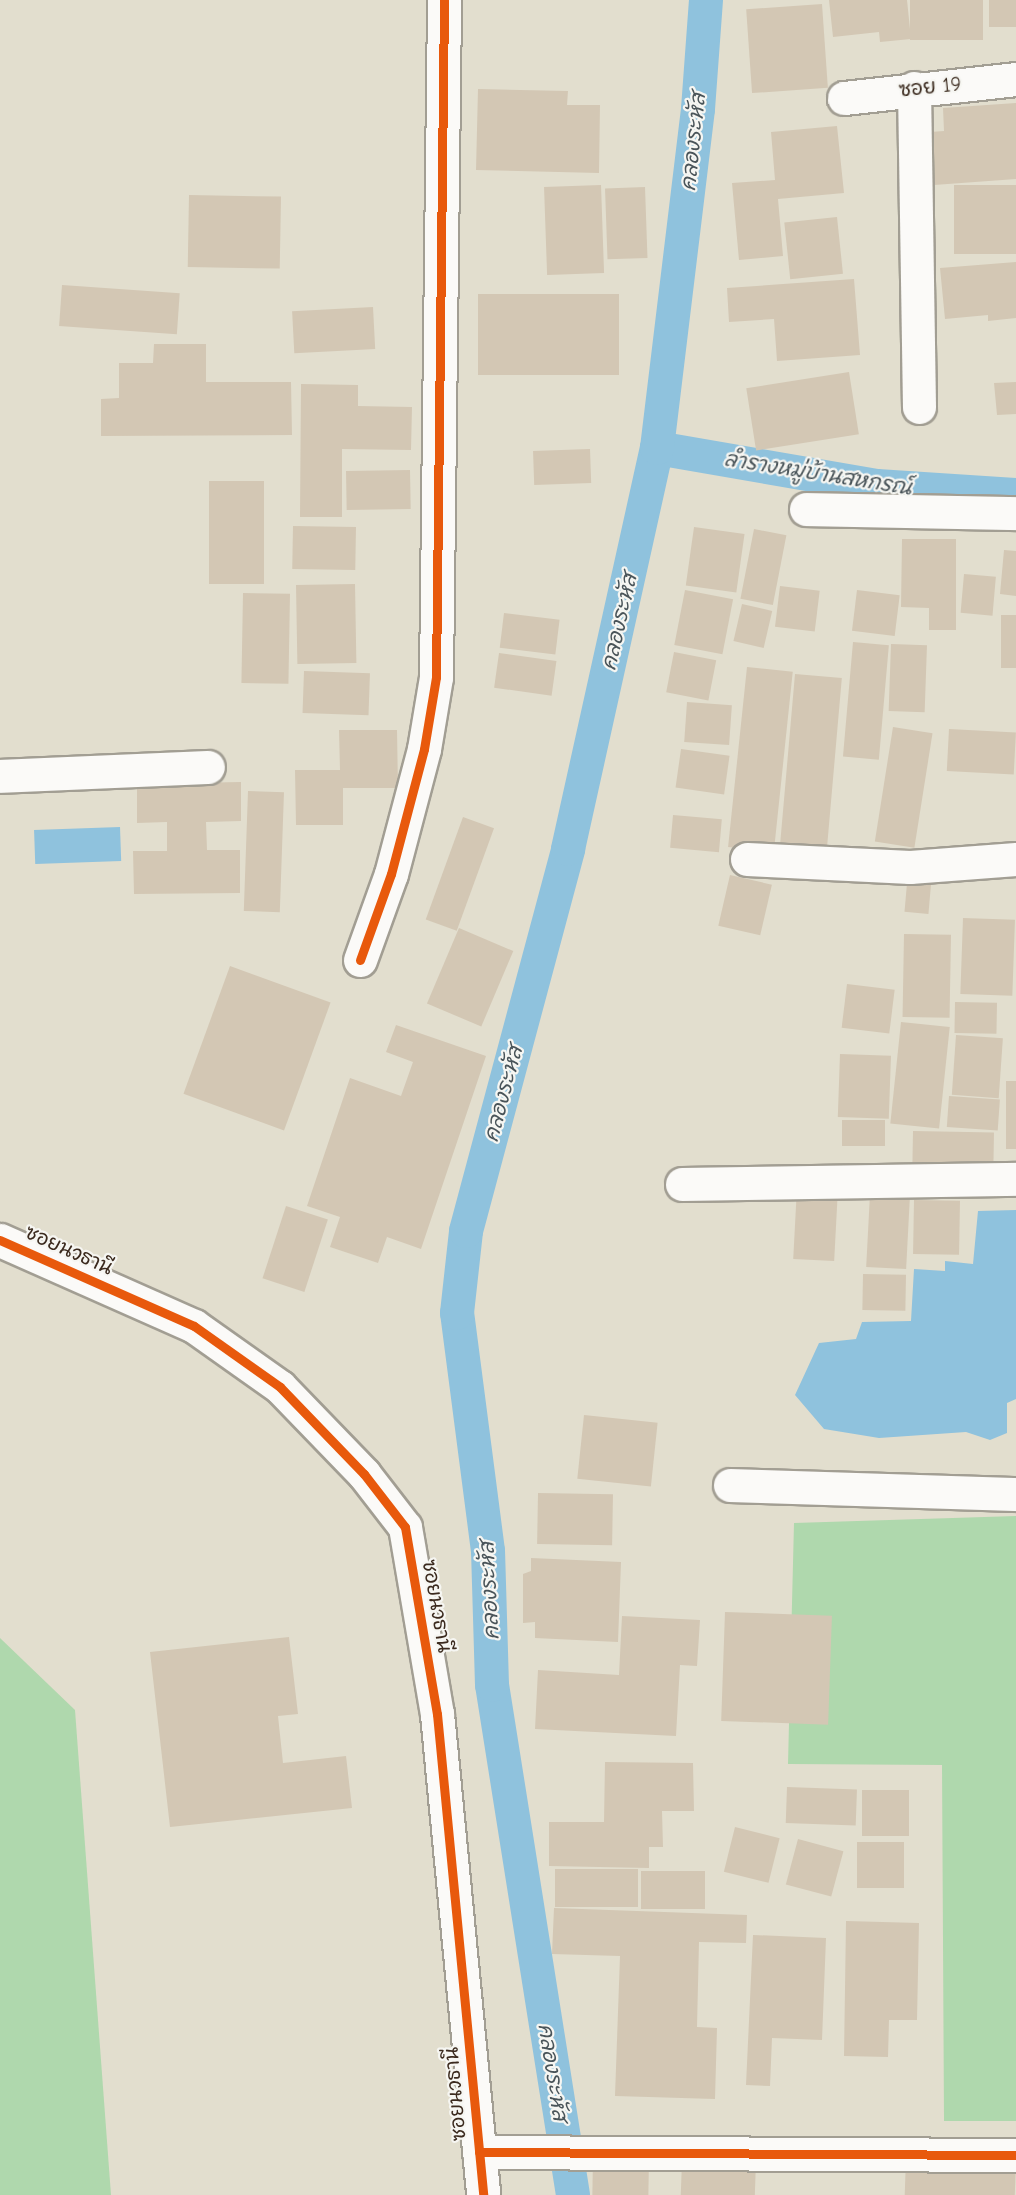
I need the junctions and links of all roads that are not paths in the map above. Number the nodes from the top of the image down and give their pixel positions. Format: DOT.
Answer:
graph roads {
  1 [pos="444,0"];
  2 [pos="1016,79"];
  3 [pos="915,88"];
  4 [pos="844,98"];
  5 [pos="918,407"];
  6 [pos="806,508"];
  7 [pos="1016,513"];
  8 [pos="208,767"];
  9 [pos="0,776"];
  10 [pos="747,859"];
  11 [pos="1016,859"];
  12 [pos="360,960"];
  13 [pos="1016,1179"];
  14 [pos="682,1184"];
  15 [pos="0,1240"];
  16 [pos="730,1485"];
  17 [pos="1016,1494"];
  18 [pos="486,2152"];
  19 [pos="1016,2155"];
  20 [pos="483,2195"];
  1 -- 12 [label="street"];
  2 -- 3 [label="street, ซอย 19"];
  3 -- 4 [label="street, ซอย 19"];
  3 -- 5 [label="street"];
  6 -- 7 [label="street"];
  8 -- 9 [label="street"];
  10 -- 11 [label="street"];
  13 -- 14 [label="street"];
  15 -- 18 [label="street, ซอยนวธานี"];
  16 -- 17 [label="street"];
  18 -- 19 [label="street"];
  18 -- 20 [label="street, ซอยนวธานี"];
}
